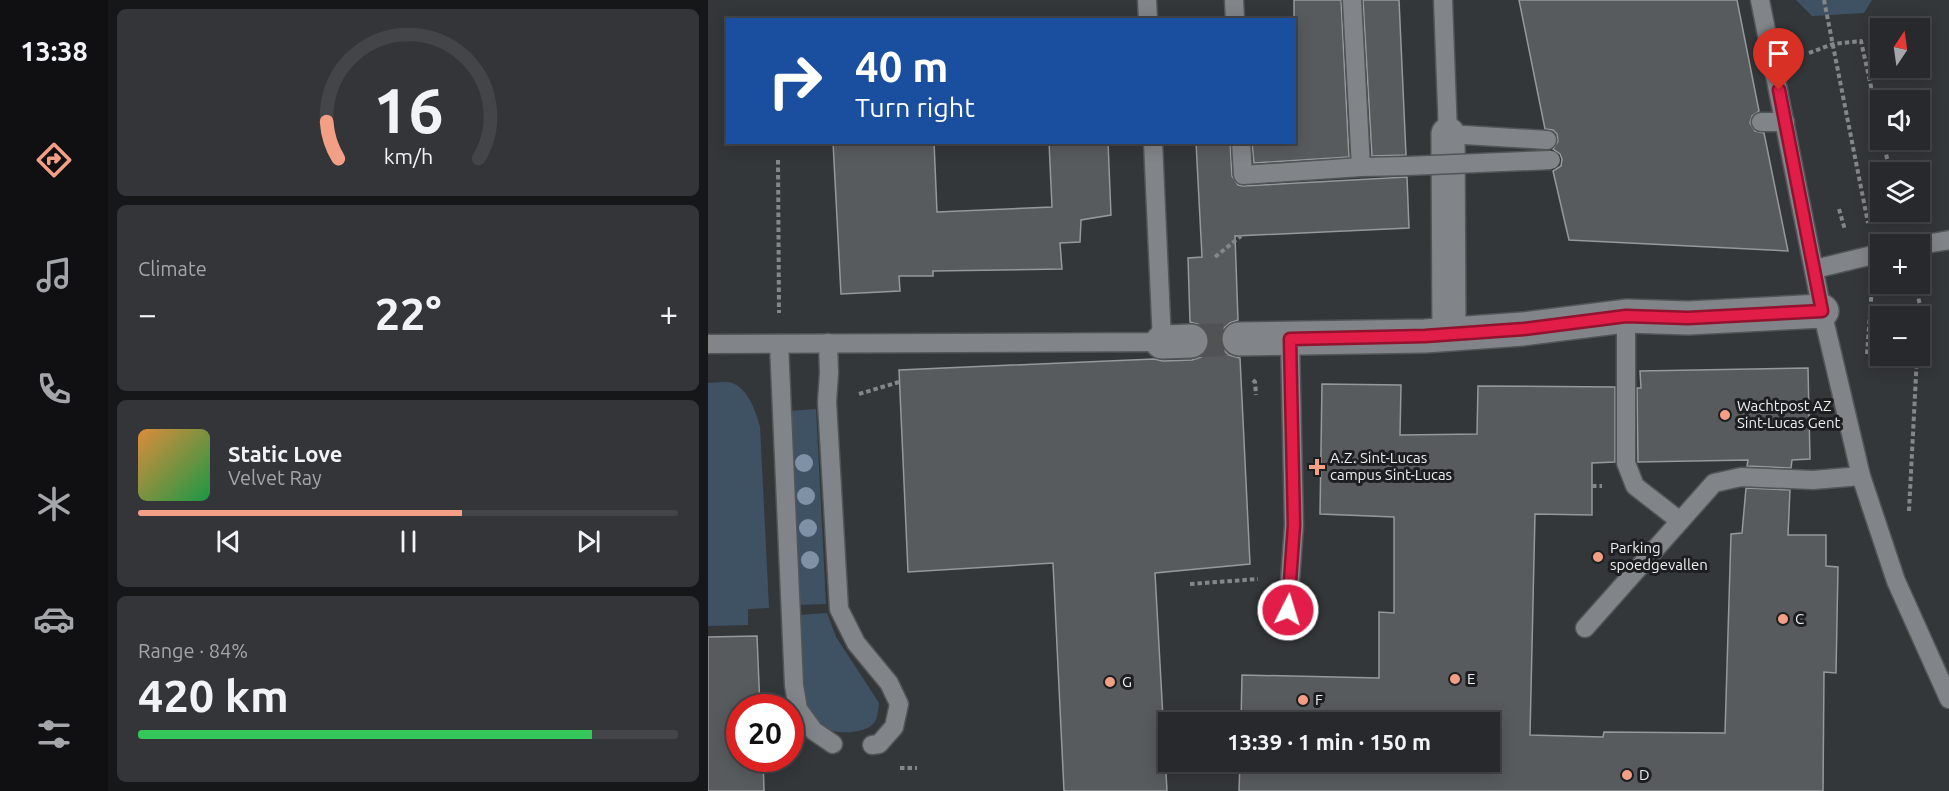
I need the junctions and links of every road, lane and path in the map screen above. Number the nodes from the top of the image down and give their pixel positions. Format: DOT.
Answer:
graph roads {
  1 [pos="1147,0"];
  2 [pos="1234,0"];
  3 [pos="1352,0"];
  4 [pos="1443,0"];
  5 [pos="1760,0"];
  6 [pos="1148,18"];
  7 [pos="1235,18"];
  8 [pos="1809,53"];
  9 [pos="1872,90"];
  10 [pos="1761,122"];
  11 [pos="1785,122"];
  12 [pos="1448,134"];
  13 [pos="1547,140"];
  14 [pos="1153,144"];
  15 [pos="1241,144"];
  16 [pos="778,160"];
  17 [pos="1551,160"];
  18 [pos="1361,167"];
  19 [pos="1241,236"];
  20 [pos="1949,240"];
  21 [pos="1930,243"];
  22 [pos="1870,256"];
  23 [pos="1215,257"];
  24 [pos="1815,269"];
  25 [pos="1822,311"];
  26 [pos="1626,316"];
  27 [pos="1449,334"];
  28 [pos="1239,339"];
  29 [pos="1290,339"];
  30 [pos="828,343"];
  31 [pos="708,344"];
  32 [pos="779,344"];
  33 [pos="1916,366"];
  34 [pos="1248,374"];
  35 [pos="1257,405"];
  36 [pos="1861,476"];
  37 [pos="1908,517"];
  38 [pos="1680,521"];
  39 [pos="1268,578"];
  40 [pos="1190,584"];
  41 [pos="1288,610"];
  42 [pos="1584,628"];
  43 [pos="1949,699"];
  44 [pos="832,744"];
  45 [pos="872,746"];
  1 -- 6 [label="lane"];
  2 -- 7 [label="lane"];
  3 -- 18 [label="lane"];
  4 -- 12 [label="lane"];
  5 -- 11 [label="lane"];
  8 -- 9 [label="path"];
  10 -- 11 [label="lane"];
  11 -- 24 [label="lane"];
  12 -- 13 [label="lane"];
  12 -- 27 [label="street"];
  14 -- 30 [label="lane"];
  15 -- 18 [label="lane"];
  16 -- 32 [label="path"];
  17 -- 18 [label="lane, bridge"];
  19 -- 23 [label="path"];
  20 -- 21 [label="lane"];
  22 -- 24 [label="lane"];
  24 -- 25 [label="lane"];
  25 -- 26 [label="street"];
  25 -- 36 [label="lane"];
  26 -- 27 [label="street"];
  26 -- 38 [label="lane"];
  27 -- 29 [label="street"];
  28 -- 29 [label="street"];
  29 -- 41 [label="lane"];
  30 -- 32 [label="lane"];
  30 -- 45 [label="lane"];
  31 -- 32 [label="lane"];
  32 -- 44 [label="lane"];
  33 -- 37 [label="path"];
  34 -- 35 [label="path"];
  36 -- 38 [label="lane"];
  36 -- 43 [label="lane"];
  38 -- 42 [label="lane"];
  39 -- 40 [label="path"];
}
